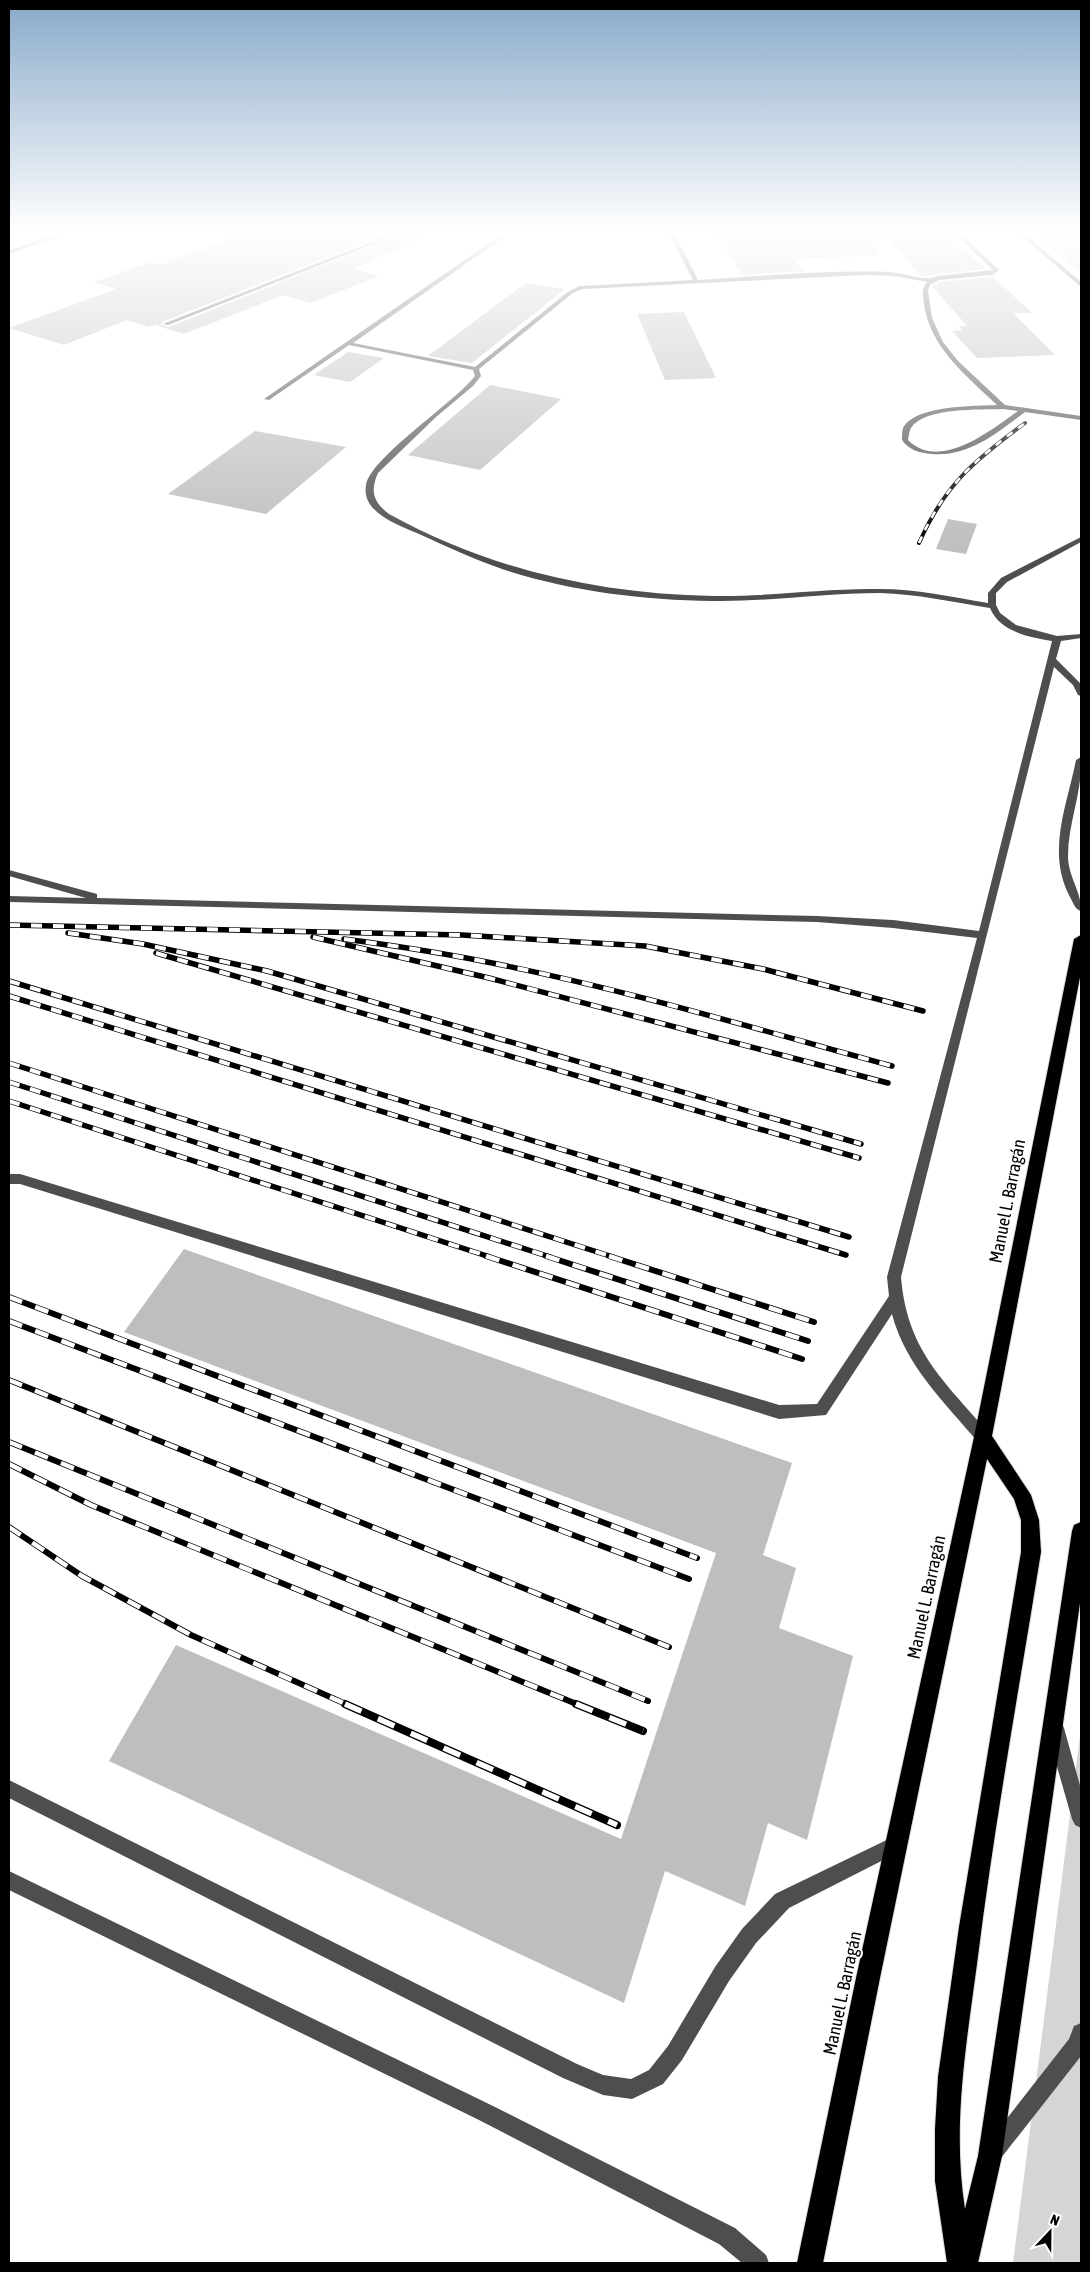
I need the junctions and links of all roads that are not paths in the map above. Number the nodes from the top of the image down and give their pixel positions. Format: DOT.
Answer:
graph roads {
  1 [pos="350,340"];
  2 [pos="512,340"];
  3 [pos="939,340"];
  4 [pos="346,343"];
  5 [pos="476,369"];
  6 [pos="267,399"];
  7 [pos="1004,407"];
  8 [pos="1025,409"];
  9 [pos="1081,418"];
  10 [pos="1081,539"];
  11 [pos="992,606"];
  12 [pos="1081,636"];
  13 [pos="1057,638"];
  14 [pos="1052,660"];
  15 [pos="1081,692"];
  16 [pos="1081,760"];
  17 [pos="9,872"];
  18 [pos="9,899"];
  19 [pos="109,900"];
  20 [pos="1081,908"];
  21 [pos="983,935"];
  22 [pos="1081,939"];
  23 [pos="9,1179"];
  24 [pos="894,1299"];
  25 [pos="983,1437"];
  26 [pos="1081,1531"];
  27 [pos="1053,1721"];
  28 [pos="9,1788"];
  29 [pos="1081,1820"];
  30 [pos="897,1844"];
  31 [pos="9,1880"];
  32 [pos="1081,2033"];
  33 [pos="990,2156"];
  34 [pos="758,2263"];
  35 [pos="810,2263"];
  36 [pos="960,2263"];
  37 [pos="965,2263"];
  1 -- 4 [label="lane"];
  2 -- 5 [label="lane"];
  3 -- 7 [label="lane"];
  4 -- 5 [label="lane"];
  4 -- 6 [label="lane"];
  5 -- 11 [label="lane"];
  7 -- 8 [label="lane"];
  7 -- 8 [label="lane"];
  8 -- 9 [label="lane"];
  10 -- 11 [label="lane"];
  11 -- 13 [label="lane"];
  12 -- 13 [label="lane"];
  13 -- 14 [label="lane"];
  14 -- 15 [label="lane"];
  14 -- 21 [label="lane"];
  16 -- 20 [label="lane"];
  17 -- 19 [label="lane"];
  18 -- 19 [label="lane"];
  19 -- 21 [label="lane"];
  21 -- 24 [label="lane"];
  22 -- 25 [label="highway, Manuel L. Barragán"];
  23 -- 24 [label="lane"];
  24 -- 25 [label="lane"];
  25 -- 30 [label="highway, Manuel L. Barragán"];
  25 -- 36 [label="highway"];
  26 -- 27 [label="highway"];
  27 -- 29 [label="lane"];
  27 -- 33 [label="highway"];
  28 -- 30 [label="lane"];
  30 -- 35 [label="highway, Manuel L. Barragán"];
  31 -- 34 [label="lane"];
  32 -- 33 [label="lane"];
  33 -- 37 [label="highway"];
}
